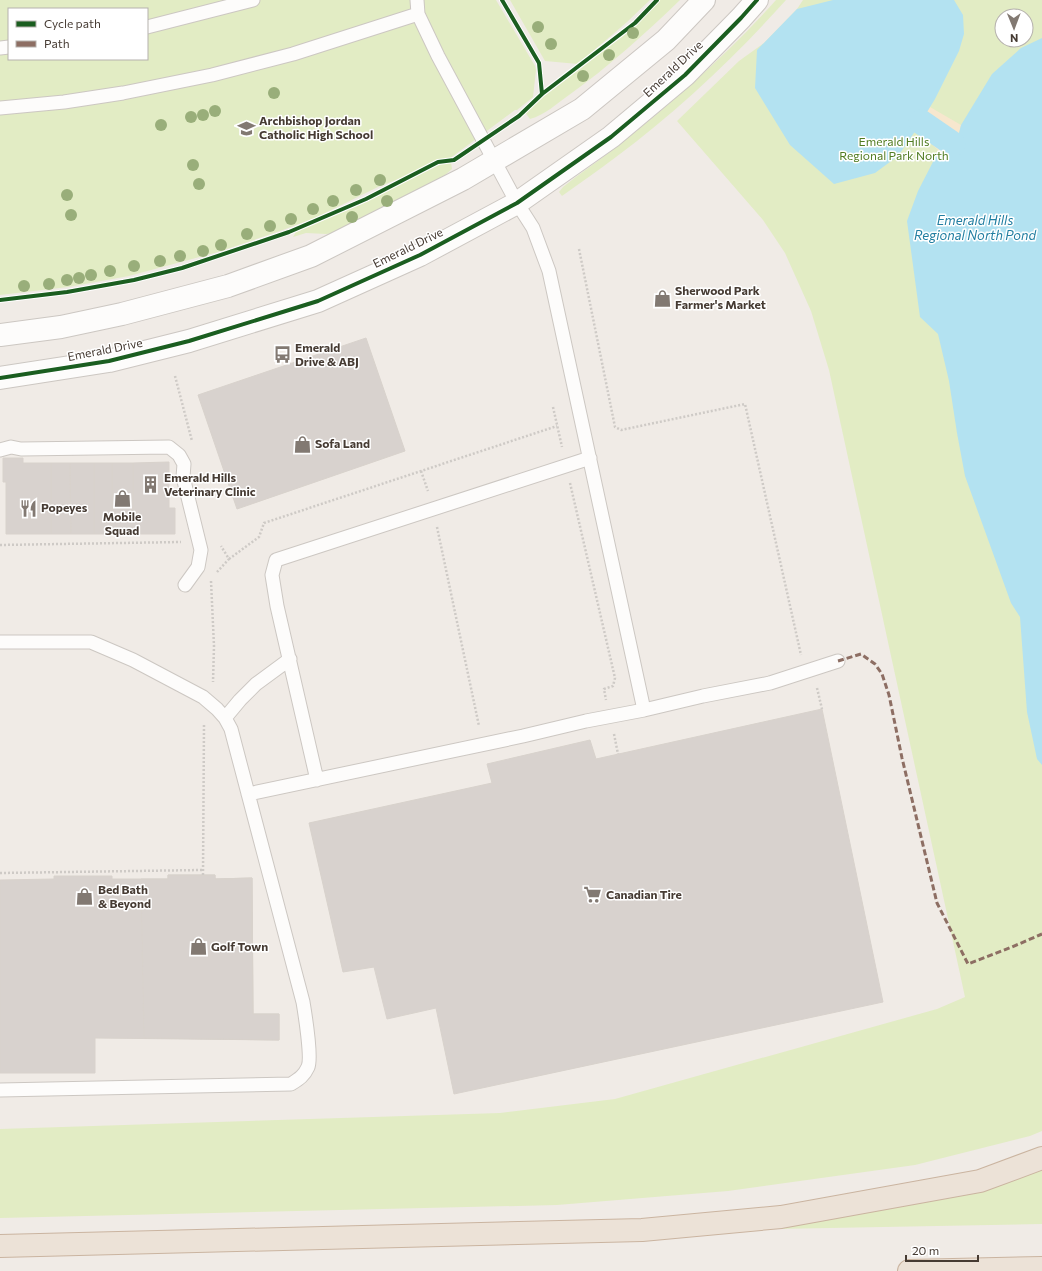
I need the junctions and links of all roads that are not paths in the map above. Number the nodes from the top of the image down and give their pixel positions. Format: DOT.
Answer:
graph roads {
  1 [pos="253,0"];
  2 [pos="417,0"];
  3 [pos="704,0"];
  4 [pos="757,0"];
  5 [pos="418,14"];
  6 [pos="148,27"];
  7 [pos="0,108"];
  8 [pos="495,160"];
  9 [pos="517,203"];
  10 [pos="0,335"];
  11 [pos="0,378"];
  12 [pos="0,450"];
  13 [pos="590,458"];
  14 [pos="185,585"];
  15 [pos="0,642"];
  16 [pos="290,660"];
  17 [pos="838,661"];
  18 [pos="644,710"];
  19 [pos="225,718"];
  20 [pos="317,780"];
  21 [pos="248,794"];
  22 [pos="0,1090"];
  23 [pos="1042,1158"];
  24 [pos="0,1246"];
  25 [pos="1042,1268"];
  26 [pos="909,1271"];
  1 -- 6 [label="lane"];
  2 -- 5 [label="lane"];
  3 -- 8 [label="street"];
  4 -- 9 [label="street, Emerald Drive"];
  5 -- 7 [label="lane"];
  5 -- 8 [label="lane"];
  8 -- 9 [label="lane"];
  8 -- 10 [label="street"];
  9 -- 11 [label="street, Emerald Drive"];
  9 -- 13 [label="lane"];
  12 -- 14 [label="lane"];
  13 -- 16 [label="lane"];
  13 -- 18 [label="lane"];
  15 -- 19 [label="lane"];
  16 -- 19 [label="lane"];
  16 -- 20 [label="lane"];
  17 -- 18 [label="lane"];
  18 -- 20 [label="lane"];
  19 -- 21 [label="lane"];
  20 -- 21 [label="lane"];
  21 -- 22 [label="lane"];
  23 -- 24 [label="highway"];
  25 -- 26 [label="highway"];
}
